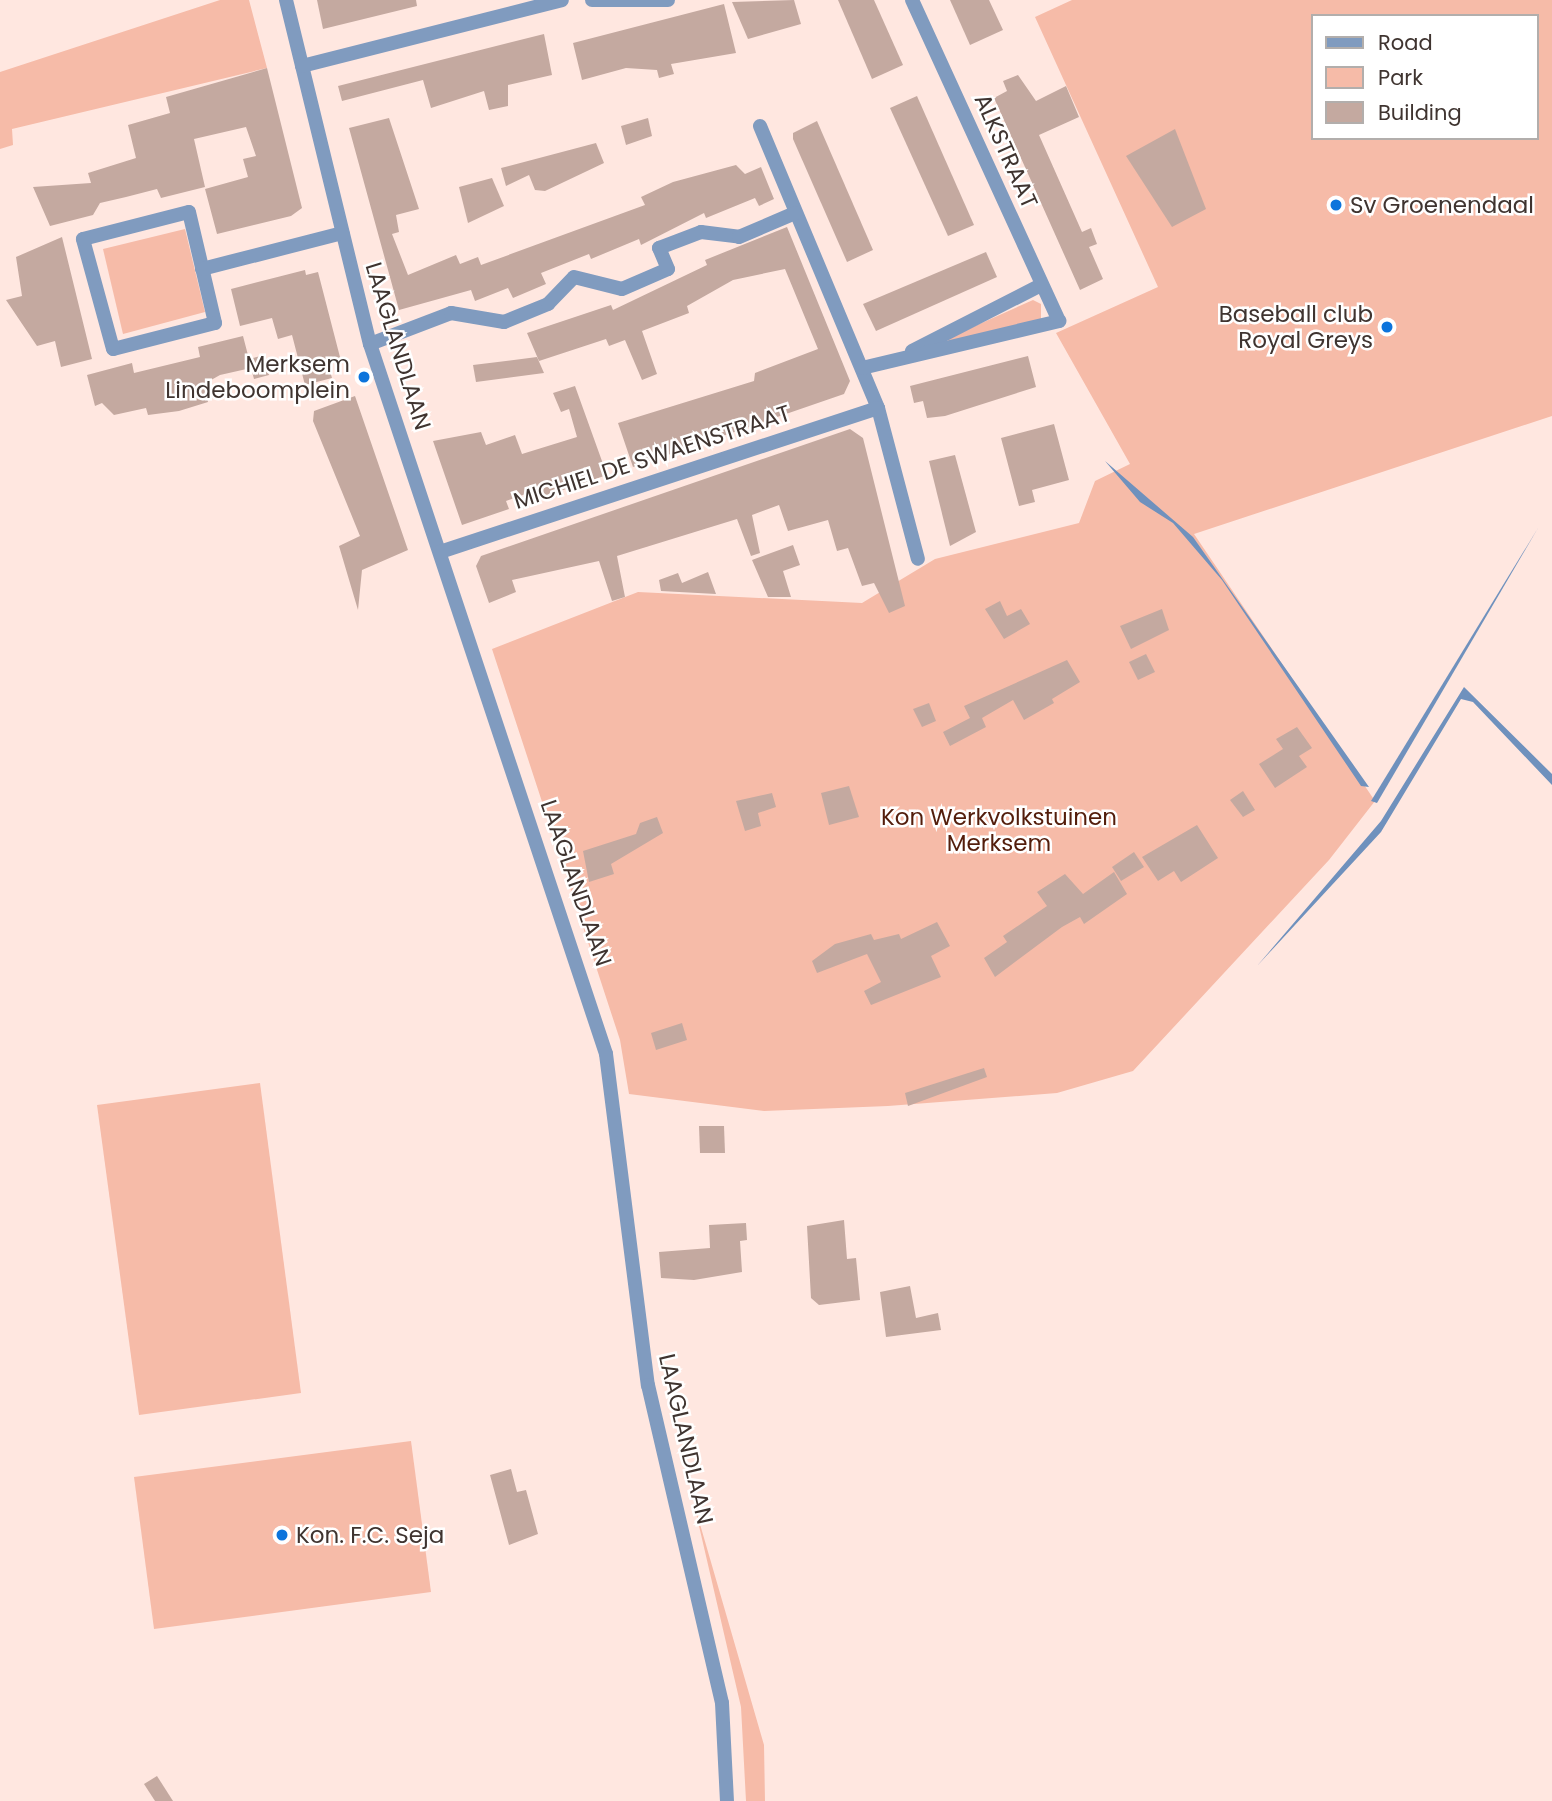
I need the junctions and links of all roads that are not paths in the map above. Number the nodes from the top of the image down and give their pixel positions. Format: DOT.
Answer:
graph roads {
  1 [pos="286,0"];
  2 [pos="562,0"];
  3 [pos="592,0"];
  4 [pos="668,0"];
  5 [pos="912,0"];
  6 [pos="302,66"];
  7 [pos="760,126"];
  8 [pos="795,213"];
  9 [pos="342,233"];
  10 [pos="202,269"];
  11 [pos="1041,285"];
  12 [pos="369,344"];
  13 [pos="908,354"];
  14 [pos="862,368"];
  15 [pos="878,408"];
  16 [pos="440,552"];
  17 [pos="918,559"];
  18 [pos="727,1801"];
  1 -- 6 [label="street, LAAGLANDLAAN"];
  2 -- 6 [label="street"];
  3 -- 4 [label="street"];
  5 -- 11 [label="street, ALKSTRAAT"];
  6 -- 9 [label="street, LAAGLANDLAAN"];
  7 -- 8 [label="street"];
  8 -- 12 [label="street"];
  8 -- 14 [label="street"];
  9 -- 10 [label="street"];
  9 -- 12 [label="street, LAAGLANDLAAN"];
  10 -- 10 [label="street"];
  11 -- 13 [label="street"];
  11 -- 13 [label="street, ALKSTRAAT"];
  12 -- 16 [label="street, LAAGLANDLAAN"];
  13 -- 14 [label="street"];
  14 -- 15 [label="street"];
  15 -- 16 [label="street, MICHIEL DE SWAENSTRAAT"];
  15 -- 17 [label="street"];
  16 -- 18 [label="street, LAAGLANDLAAN"];
}
